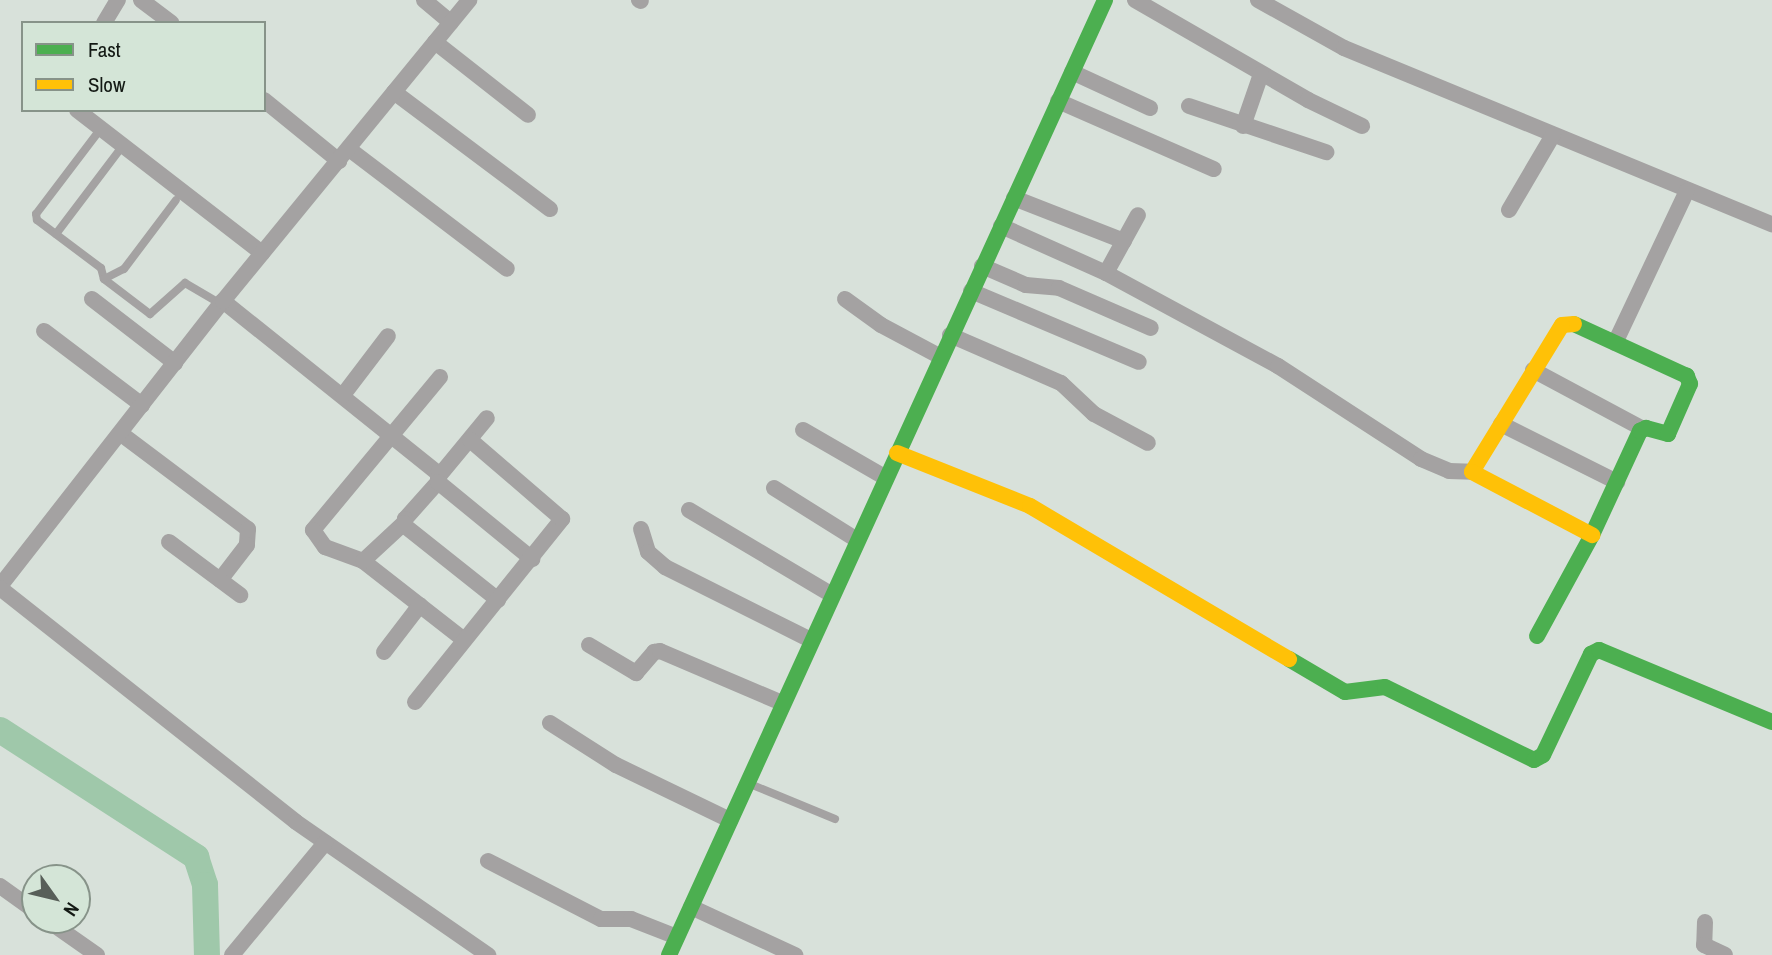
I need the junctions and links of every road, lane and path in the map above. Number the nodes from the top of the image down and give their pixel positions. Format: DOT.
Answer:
graph roads {
  1 [pos="118,0"];
  2 [pos="141,0"];
  3 [pos="424,0"];
  4 [pos="468,0"];
  5 [pos="1105,0"];
  6 [pos="1136,0"];
  7 [pos="1258,0"];
  8 [pos="105,21"];
  9 [pos="168,21"];
  10 [pos="451,23"];
  11 [pos="435,42"];
  12 [pos="1072,72"];
  13 [pos="1261,74"];
  14 [pos="394,92"];
  15 [pos="266,101"];
  16 [pos="1058,101"];
  17 [pos="1189,106"];
  18 [pos="1150,108"];
  19 [pos="80,112"];
  20 [pos="528,115"];
  21 [pos="1243,126"];
  22 [pos="1362,126"];
  23 [pos="96,135"];
  24 [pos="1553,135"];
  25 [pos="118,152"];
  26 [pos="1326,152"];
  27 [pos="344,155"];
  28 [pos="1214,169"];
  29 [pos="1688,191"];
  30 [pos="1014,198"];
  31 [pos="176,200"];
  32 [pos="550,209"];
  33 [pos="1509,211"];
  34 [pos="1138,215"];
  35 [pos="1772,224"];
  36 [pos="1001,226"];
  37 [pos="55,234"];
  38 [pos="1124,241"];
  39 [pos="262,253"];
  40 [pos="982,266"];
  41 [pos="507,270"];
  42 [pos="1106,273"];
  43 [pos="104,279"];
  44 [pos="971,290"];
  45 [pos="92,299"];
  46 [pos="845,299"];
  47 [pos="222,302"];
  48 [pos="1151,328"];
  49 [pos="44,331"];
  50 [pos="950,335"];
  51 [pos="388,336"];
  52 [pos="1615,343"];
  53 [pos="941,357"];
  54 [pos="1139,362"];
  55 [pos="175,363"];
  56 [pos="1533,370"];
  57 [pos="440,377"];
  58 [pos="343,394"];
  59 [pos="142,405"];
  60 [pos="487,418"];
  61 [pos="1501,424"];
  62 [pos="1643,429"];
  63 [pos="803,430"];
  64 [pos="120,433"];
  65 [pos="393,436"];
  66 [pos="470,440"];
  67 [pos="1148,443"];
  68 [pos="897,453"];
  69 [pos="1472,472"];
  70 [pos="886,478"];
  71 [pos="438,479"];
  72 [pos="1617,482"];
  73 [pos="774,488"];
  74 [pos="689,510"];
  75 [pos="404,523"];
  76 [pos="641,529"];
  77 [pos="1592,535"];
  78 [pos="857,540"];
  79 [pos="169,542"];
  80 [pos="532,559"];
  81 [pos="363,561"];
  82 [pos="220,580"];
  83 [pos="0,587"];
  84 [pos="832,594"];
  85 [pos="240,595"];
  86 [pos="498,600"];
  87 [pos="420,605"];
  88 [pos="1537,636"];
  89 [pos="464,640"];
  90 [pos="811,640"];
  91 [pos="589,645"];
  92 [pos="384,652"];
  93 [pos="415,702"];
  94 [pos="782,704"];
  95 [pos="1772,722"];
  96 [pos="551,723"];
  97 [pos="747,783"];
  98 [pos="835,819"];
  99 [pos="730,820"];
  100 [pos="325,844"];
  101 [pos="488,861"];
  102 [pos="0,886"];
  103 [pos="21,901"];
  104 [pos="691,907"];
  105 [pos="1705,922"];
  106 [pos="67,934"];
  107 [pos="677,937"];
  108 [pos="97,955"];
  109 [pos="232,955"];
  110 [pos="488,955"];
  111 [pos="669,955"];
  112 [pos="795,955"];
  113 [pos="1725,955"];
  1 -- 8 [label="street"];
  2 -- 9 [label="street"];
  3 -- 10 [label="street"];
  4 -- 10 [label="street"];
  5 -- 12 [label="street"];
  6 -- 13 [label="street"];
  7 -- 24 [label="street"];
  10 -- 11 [label="street"];
  11 -- 14 [label="street"];
  11 -- 20 [label="street"];
  12 -- 16 [label="street"];
  12 -- 18 [label="street"];
  13 -- 21 [label="street"];
  13 -- 22 [label="street"];
  14 -- 27 [label="street"];
  14 -- 32 [label="street"];
  15 -- 27 [label="street"];
  16 -- 28 [label="street"];
  16 -- 30 [label="street"];
  17 -- 21 [label="street"];
  19 -- 39 [label="street"];
  21 -- 26 [label="street"];
  23 -- 37 [label="lane"];
  24 -- 29 [label="street"];
  24 -- 33 [label="street"];
  25 -- 37 [label="lane"];
  27 -- 39 [label="street"];
  27 -- 41 [label="street"];
  29 -- 35 [label="street"];
  29 -- 52 [label="street"];
  30 -- 36 [label="street"];
  30 -- 38 [label="street"];
  31 -- 43 [label="lane"];
  34 -- 38 [label="street"];
  36 -- 40 [label="street"];
  36 -- 42 [label="street"];
  37 -- 43 [label="lane"];
  38 -- 42 [label="street"];
  39 -- 47 [label="street"];
  40 -- 44 [label="street"];
  40 -- 48 [label="street"];
  42 -- 69 [label="street"];
  43 -- 47 [label="lane"];
  44 -- 50 [label="street"];
  44 -- 54 [label="street"];
  45 -- 55 [label="street"];
  46 -- 53 [label="street"];
  47 -- 55 [label="street"];
  47 -- 58 [label="street"];
  49 -- 59 [label="street"];
  50 -- 53 [label="street"];
  50 -- 67 [label="street"];
  51 -- 58 [label="street"];
  52 -- 56 [label="street"];
  52 -- 62 [label="street"];
  53 -- 68 [label="street"];
  55 -- 59 [label="street"];
  56 -- 61 [label="street"];
  56 -- 62 [label="street"];
  57 -- 65 [label="street"];
  58 -- 65 [label="street"];
  59 -- 64 [label="street"];
  60 -- 66 [label="street"];
  61 -- 69 [label="street"];
  61 -- 72 [label="street"];
  62 -- 72 [label="street"];
  63 -- 70 [label="street"];
  64 -- 82 [label="street"];
  64 -- 83 [label="street"];
  65 -- 71 [label="street"];
  65 -- 81 [label="street"];
  66 -- 71 [label="street"];
  66 -- 80 [label="street"];
  68 -- 70 [label="street"];
  68 -- 95 [label="street"];
  69 -- 77 [label="street"];
  70 -- 78 [label="street"];
  71 -- 75 [label="street"];
  71 -- 80 [label="street"];
  72 -- 77 [label="street"];
  73 -- 78 [label="street"];
  74 -- 84 [label="street"];
  75 -- 81 [label="street"];
  75 -- 86 [label="street"];
  76 -- 90 [label="street"];
  77 -- 88 [label="street"];
  78 -- 84 [label="street"];
  79 -- 82 [label="street"];
  80 -- 86 [label="street"];
  81 -- 87 [label="street"];
  82 -- 85 [label="street"];
  83 -- 100 [label="street"];
  84 -- 90 [label="street"];
  86 -- 89 [label="street"];
  87 -- 89 [label="street"];
  87 -- 92 [label="street"];
  89 -- 93 [label="street"];
  90 -- 94 [label="street"];
  91 -- 94 [label="street"];
  94 -- 97 [label="street"];
  96 -- 99 [label="street"];
  97 -- 98 [label="lane"];
  97 -- 99 [label="street"];
  99 -- 104 [label="street"];
  100 -- 109 [label="street"];
  100 -- 110 [label="street"];
  101 -- 107 [label="street"];
  102 -- 103 [label="street"];
  104 -- 107 [label="street"];
  104 -- 112 [label="street"];
  105 -- 113 [label="street"];
  106 -- 108 [label="street"];
  107 -- 111 [label="street"];
}
